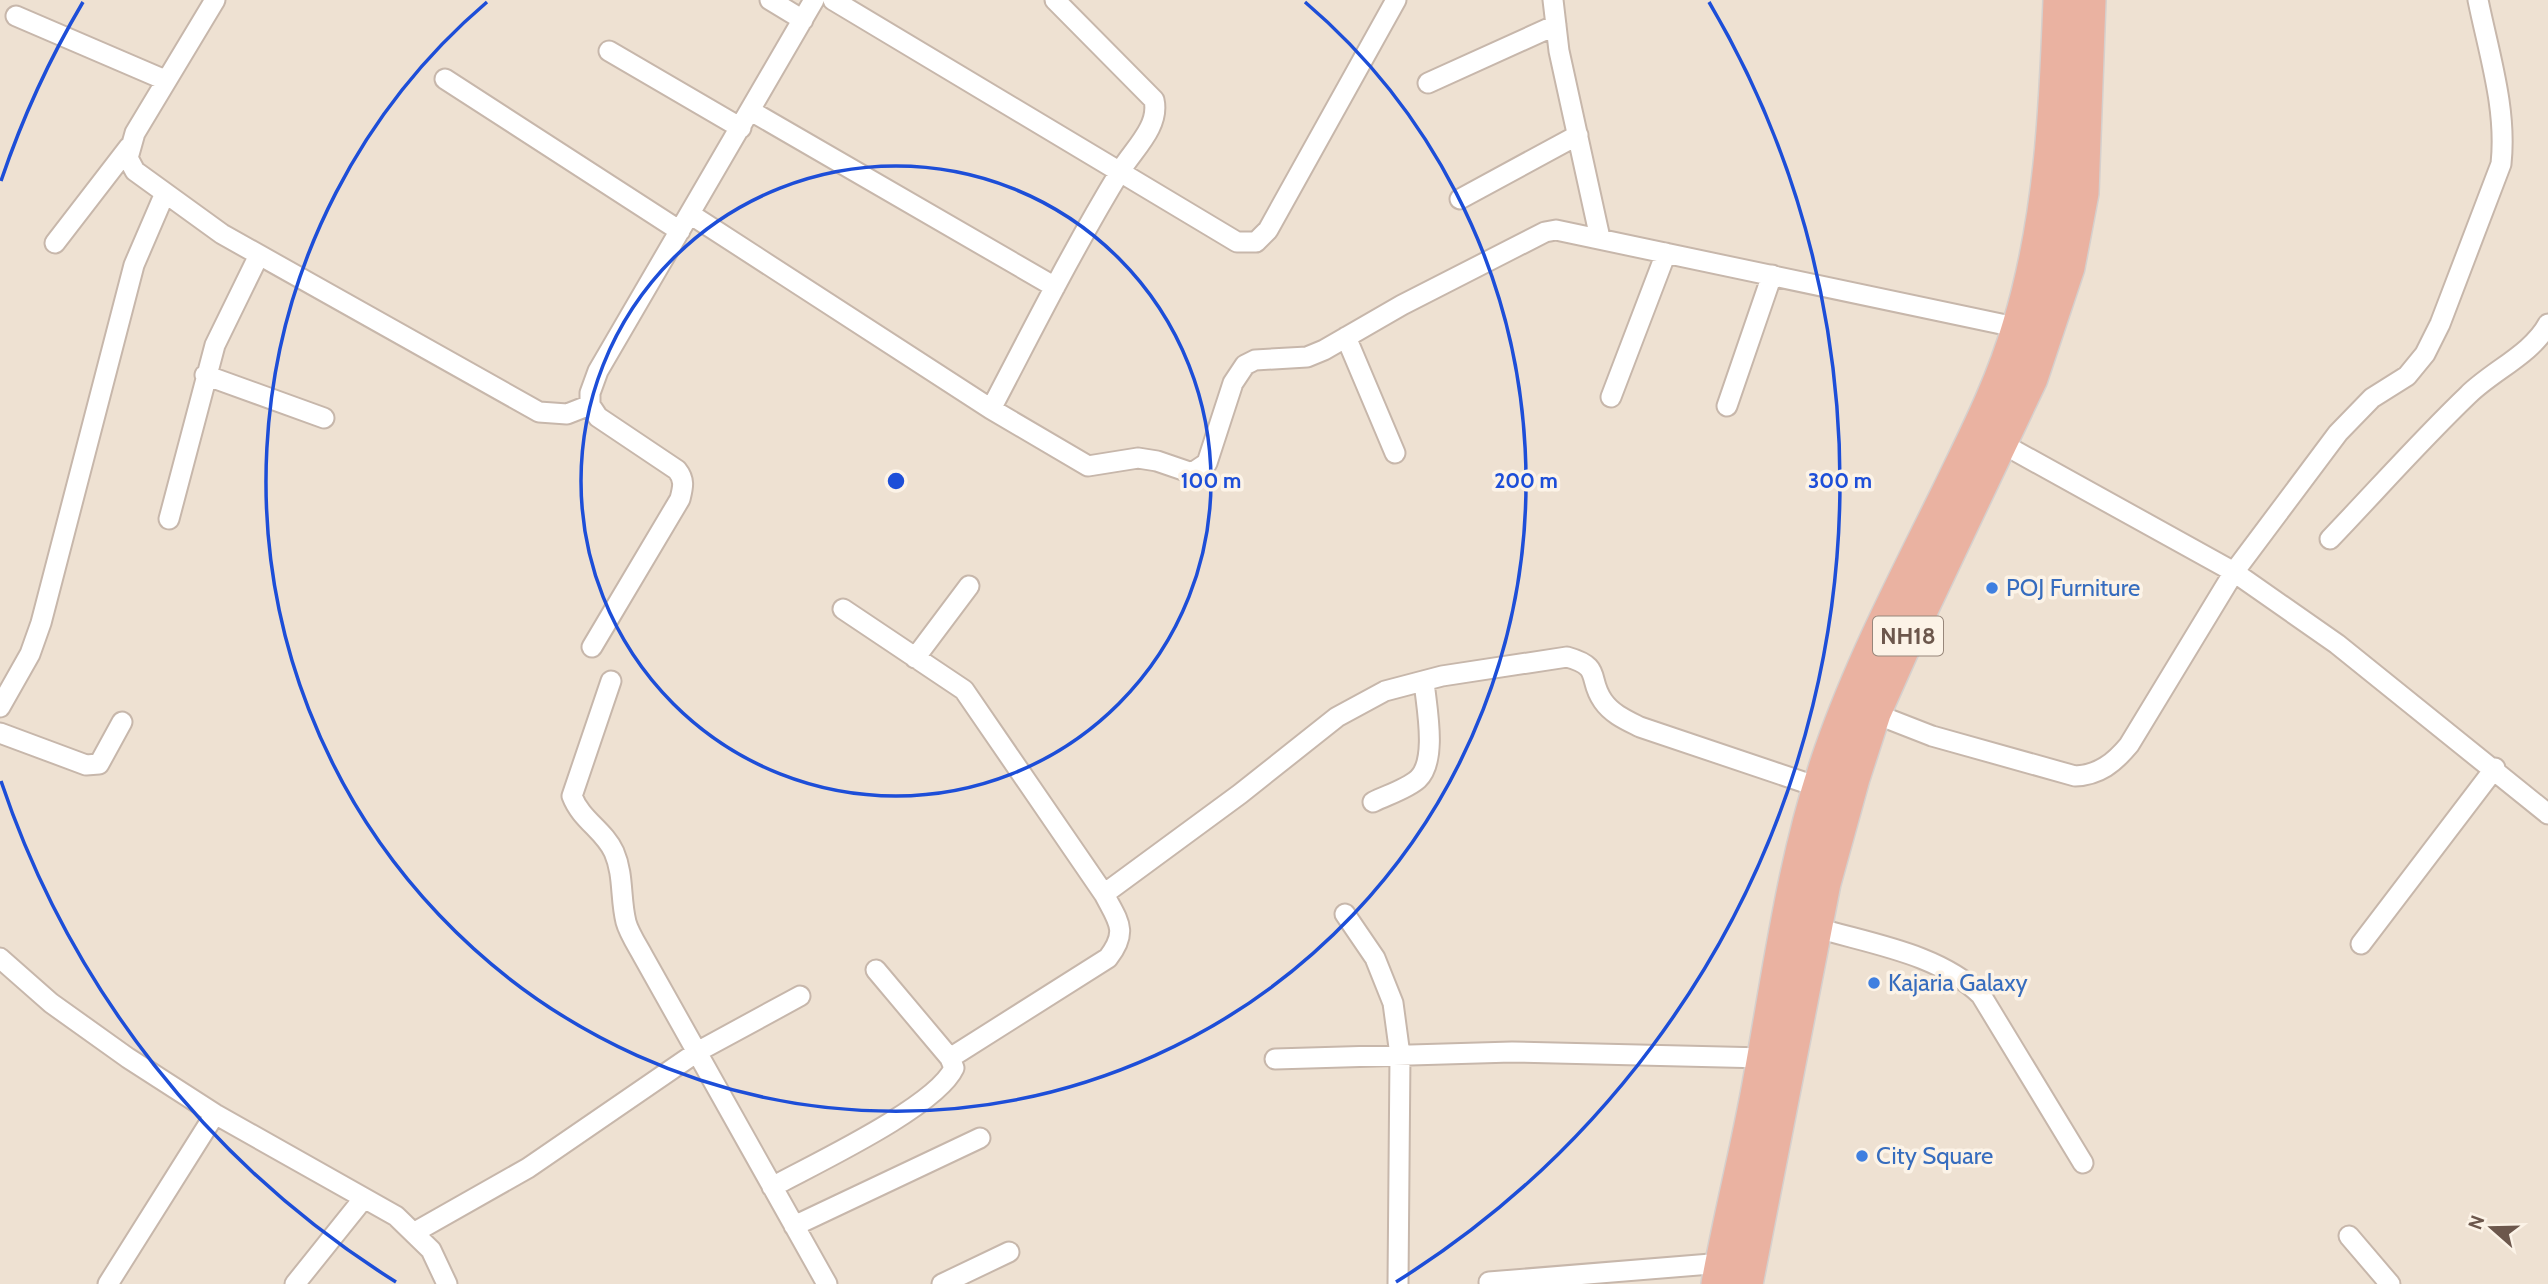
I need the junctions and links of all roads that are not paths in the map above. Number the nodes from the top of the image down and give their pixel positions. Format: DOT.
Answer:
graph roads {
  1 [pos="215,0"];
  2 [pos="770,0"];
  3 [pos="814,0"];
  4 [pos="833,0"];
  5 [pos="1055,0"];
  6 [pos="1396,0"];
  7 [pos="1553,0"];
  8 [pos="2061,0"];
  9 [pos="2088,0"];
  10 [pos="2477,0"];
  11 [pos="16,16"];
  12 [pos="803,20"];
  13 [pos="1556,25"];
  14 [pos="609,51"];
  15 [pos="445,79"];
  16 [pos="165,80"];
  17 [pos="1429,83"];
  18 [pos="746,119"];
  19 [pos="1577,135"];
  20 [pos="129,147"];
  21 [pos="1121,170"];
  22 [pos="165,192"];
  23 [pos="1460,198"];
  24 [pos="685,223"];
  25 [pos="1600,238"];
  26 [pos="55,243"];
  27 [pos="1666,253"];
  28 [pos="259,255"];
  29 [pos="1772,275"];
  30 [pos="1055,288"];
  31 [pos="2548,324"];
  32 [pos="2020,328"];
  33 [pos="1346,337"];
  34 [pos="205,375"];
  35 [pos="1611,397"];
  36 [pos="590,405"];
  37 [pos="1727,406"];
  38 [pos="991,409"];
  39 [pos="324,418"];
  40 [pos="2001,443"];
  41 [pos="1395,453"];
  42 [pos="169,519"];
  43 [pos="2330,539"];
  44 [pos="2234,572"];
  45 [pos="969,586"];
  46 [pos="843,609"];
  47 [pos="592,647"];
  48 [pos="915,658"];
  49 [pos="611,681"];
  50 [pos="1424,681"];
  51 [pos="0,707"];
  52 [pos="1873,713"];
  53 [pos="122,722"];
  54 [pos="0,733"];
  55 [pos="2495,768"];
  56 [pos="1821,788"];
  57 [pos="1373,802"];
  58 [pos="2548,814"];
  59 [pos="1104,894"];
  60 [pos="1345,914"];
  61 [pos="1814,927"];
  62 [pos="2361,944"];
  63 [pos="0,958"];
  64 [pos="876,970"];
  65 [pos="800,996"];
  66 [pos="697,1052"];
  67 [pos="1400,1055"];
  68 [pos="950,1058"];
  69 [pos="1765,1058"];
  70 [pos="1275,1059"];
  71 [pos="215,1114"];
  72 [pos="980,1138"];
  73 [pos="2083,1163"];
  74 [pos="772,1187"];
  75 [pos="364,1198"];
  76 [pos="794,1226"];
  77 [pos="415,1232"];
  78 [pos="2349,1236"];
  79 [pos="1009,1252"];
  80 [pos="1729,1277"];
  81 [pos="1489,1282"];
  82 [pos="108,1284"];
  83 [pos="295,1284"];
  84 [pos="447,1284"];
  85 [pos="827,1284"];
  86 [pos="942,1284"];
  87 [pos="1398,1284"];
  88 [pos="2390,1284"];
  1 -- 16 [label="street"];
  2 -- 12 [label="street"];
  3 -- 12 [label="street"];
  4 -- 21 [label="street"];
  5 -- 21 [label="street"];
  6 -- 21 [label="street"];
  7 -- 13 [label="street"];
  8 -- 32 [label="highway, NH18"];
  9 -- 40 [label="highway, NH18"];
  10 -- 44 [label="street"];
  11 -- 16 [label="street"];
  12 -- 18 [label="street"];
  13 -- 17 [label="street"];
  13 -- 19 [label="street"];
  14 -- 18 [label="street"];
  15 -- 24 [label="street"];
  16 -- 20 [label="street"];
  18 -- 24 [label="street"];
  18 -- 30 [label="street"];
  19 -- 23 [label="street"];
  19 -- 25 [label="street"];
  20 -- 22 [label="street"];
  20 -- 26 [label="street"];
  21 -- 30 [label="street"];
  22 -- 28 [label="street"];
  22 -- 51 [label="street"];
  24 -- 36 [label="street"];
  24 -- 38 [label="street"];
  25 -- 27 [label="street"];
  25 -- 33 [label="street"];
  27 -- 29 [label="street"];
  27 -- 35 [label="street"];
  28 -- 34 [label="street"];
  28 -- 36 [label="street"];
  29 -- 32 [label="street"];
  29 -- 37 [label="street"];
  30 -- 38 [label="street"];
  31 -- 43 [label="street"];
  32 -- 56 [label="highway, NH18"];
  33 -- 38 [label="street"];
  33 -- 41 [label="street"];
  34 -- 39 [label="street"];
  34 -- 42 [label="street"];
  36 -- 47 [label="street"];
  40 -- 44 [label="street"];
  40 -- 52 [label="highway, NH18"];
  44 -- 52 [label="street"];
  44 -- 55 [label="street"];
  45 -- 48 [label="street"];
  46 -- 48 [label="street"];
  48 -- 59 [label="street"];
  49 -- 66 [label="street"];
  50 -- 56 [label="street"];
  50 -- 57 [label="street"];
  50 -- 59 [label="street"];
  52 -- 61 [label="highway, NH18"];
  53 -- 54 [label="street"];
  55 -- 58 [label="street"];
  55 -- 62 [label="street"];
  56 -- 69 [label="highway, NH18"];
  59 -- 68 [label="street"];
  60 -- 67 [label="street"];
  61 -- 73 [label="street"];
  61 -- 80 [label="highway, NH18"];
  63 -- 71 [label="street"];
  64 -- 68 [label="street"];
  65 -- 66 [label="street"];
  66 -- 74 [label="street"];
  66 -- 77 [label="street"];
  67 -- 69 [label="street"];
  67 -- 70 [label="street"];
  67 -- 87 [label="street"];
  68 -- 74 [label="street"];
  69 -- 80 [label="highway, NH18"];
  71 -- 75 [label="street"];
  71 -- 82 [label="street"];
  72 -- 76 [label="street"];
  74 -- 76 [label="street"];
  75 -- 77 [label="street"];
  75 -- 83 [label="street"];
  76 -- 85 [label="street"];
  77 -- 84 [label="street"];
  78 -- 88 [label="street"];
  79 -- 86 [label="street"];
  80 -- 81 [label="street"];
}
